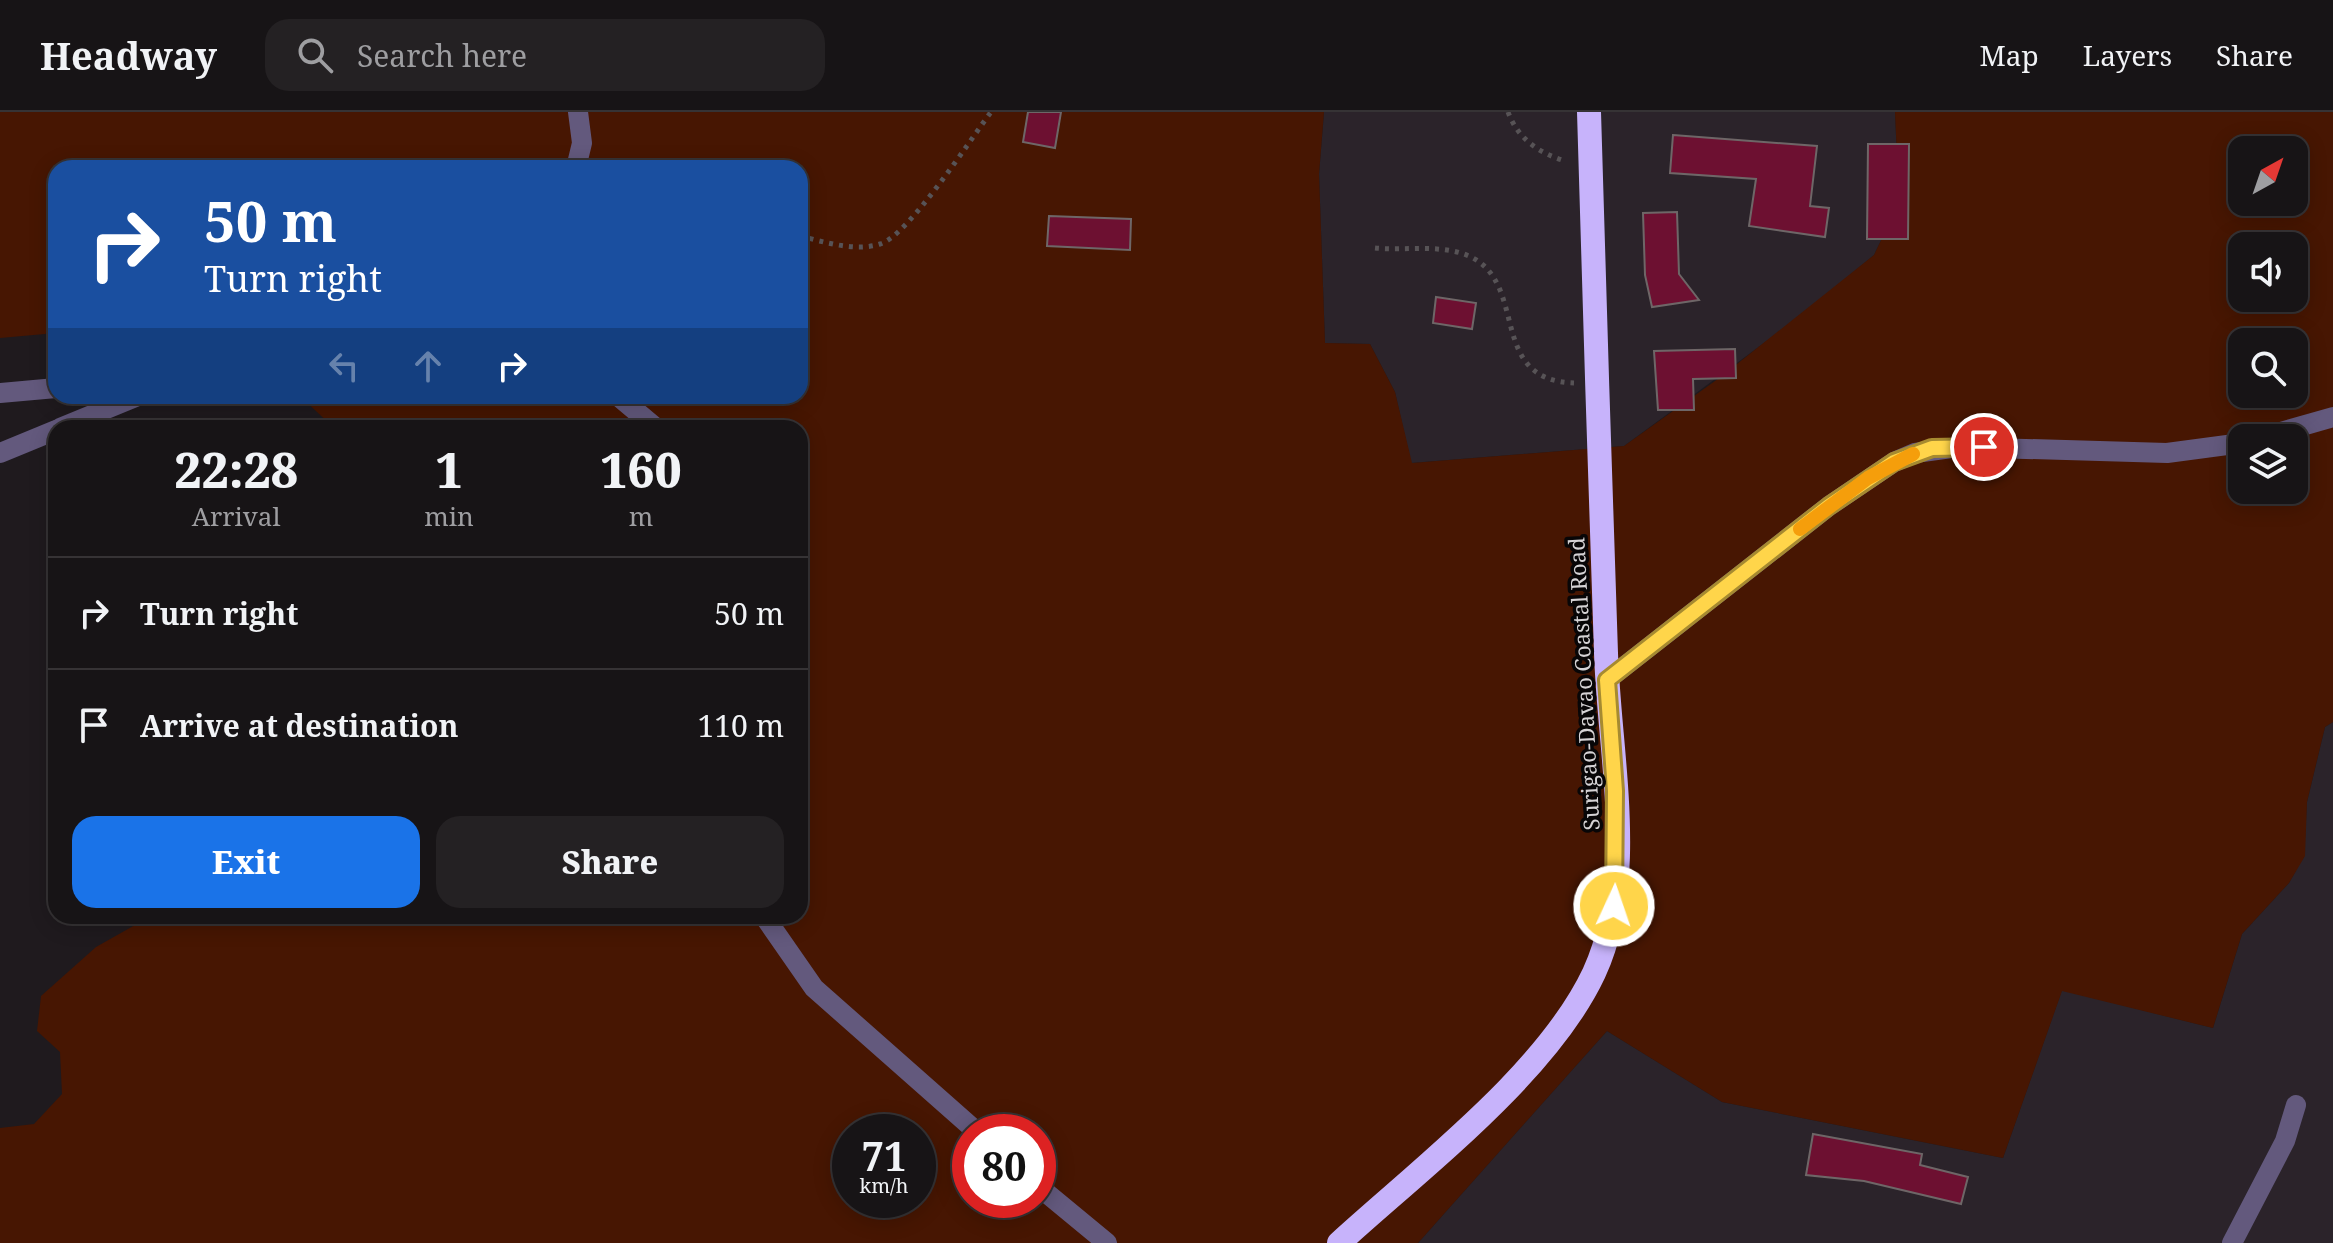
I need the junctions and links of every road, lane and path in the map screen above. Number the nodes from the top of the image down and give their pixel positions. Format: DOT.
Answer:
graph roads {
  1 [pos="578,112"];
  2 [pos="991,112"];
  3 [pos="1508,112"];
  4 [pos="1589,112"];
  5 [pos="578,160"];
  6 [pos="1591,170"];
  7 [pos="808,237"];
  8 [pos="1375,248"];
  9 [pos="1597,383"];
  10 [pos="48,389"];
  11 [pos="0,393"];
  12 [pos="119,404"];
  13 [pos="628,404"];
  14 [pos="2333,417"];
  15 [pos="80,420"];
  16 [pos="646,420"];
  17 [pos="2308,424"];
  18 [pos="48,433"];
  19 [pos="2228,445"];
  20 [pos="0,453"];
  21 [pos="1607,680"];
  22 [pos="770,924"];
  23 [pos="2296,1105"];
  24 [pos="957,1114"];
  25 [pos="1056,1201"];
  26 [pos="1107,1243"];
  27 [pos="1339,1243"];
  28 [pos="2232,1243"];
  1 -- 5 [label="street"];
  2 -- 7 [label="path"];
  3 -- 6 [label="path"];
  4 -- 6 [label="highway, Surigao-Davao Coastal Road"];
  6 -- 9 [label="highway, Surigao-Davao Coastal Road"];
  8 -- 9 [label="path"];
  9 -- 21 [label="highway, Surigao-Davao Coastal Road"];
  10 -- 11 [label="street"];
  12 -- 15 [label="street"];
  13 -- 16 [label="street"];
  14 -- 17 [label="street"];
  18 -- 20 [label="street"];
  19 -- 21 [label="street"];
  21 -- 27 [label="highway, Surigao-Davao Coastal Road"];
  22 -- 24 [label="street"];
  23 -- 28 [label="street"];
  25 -- 26 [label="street"];
}
